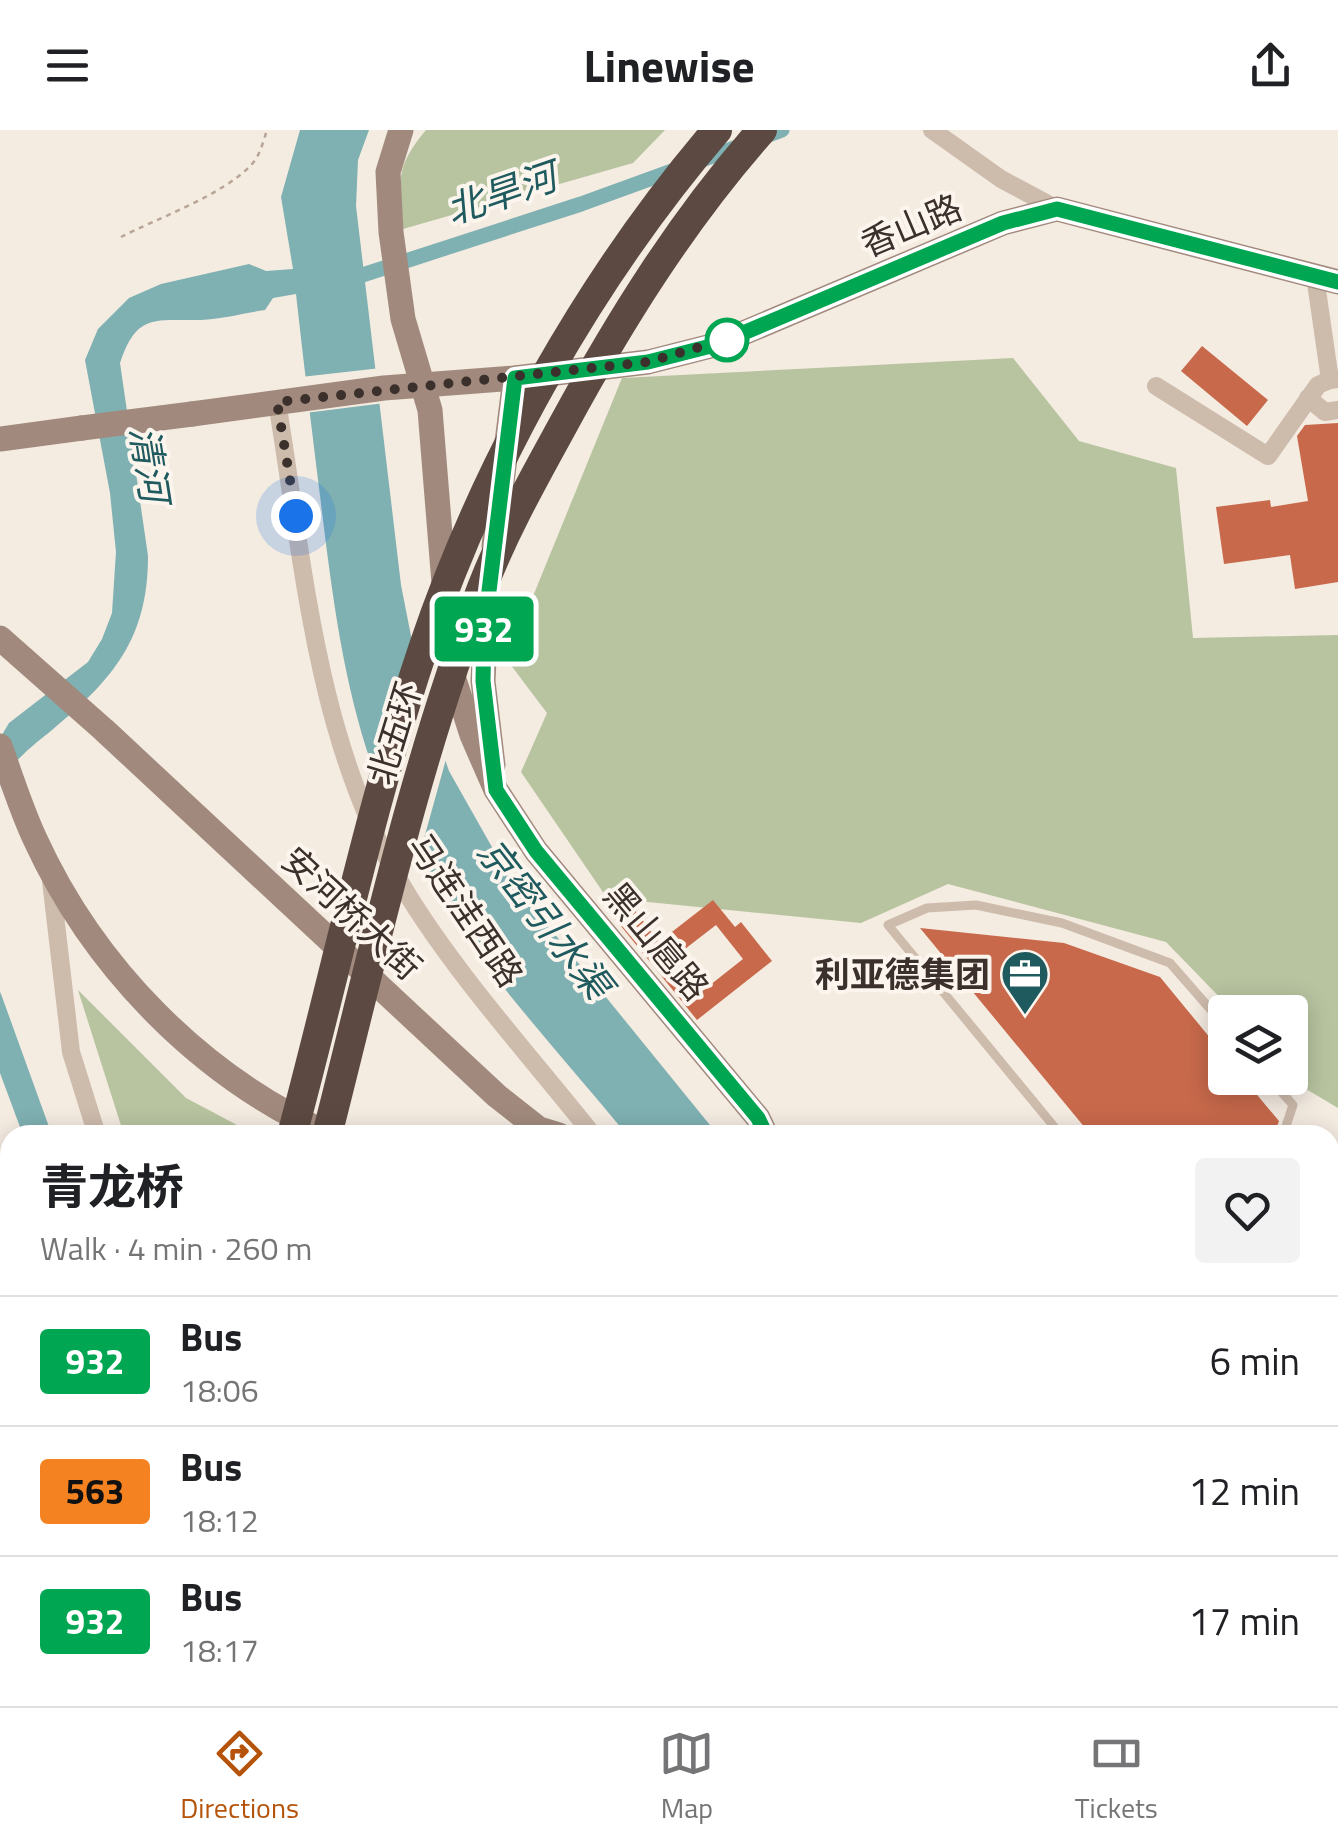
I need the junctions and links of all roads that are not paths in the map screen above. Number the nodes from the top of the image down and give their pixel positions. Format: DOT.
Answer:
graph roads {
  1 [pos="400,130"];
  2 [pos="717,130"];
  3 [pos="762,130"];
  4 [pos="932,130"];
  5 [pos="1057,209"];
  6 [pos="1326,279"];
  7 [pos="515,378"];
  8 [pos="1334,379"];
  9 [pos="422,385"];
  10 [pos="1156,386"];
  11 [pos="1308,398"];
  12 [pos="288,400"];
  13 [pos="1338,410"];
  14 [pos="0,439"];
  15 [pos="0,638"];
  16 [pos="0,746"];
  17 [pos="496,790"];
  18 [pos="50,867"];
  19 [pos="371,978"];
  20 [pos="350,1004"];
  21 [pos="1208,1007"];
  22 [pos="1284,1095"];
  23 [pos="94,1125"];
  24 [pos="295,1125"];
  25 [pos="312,1125"];
  26 [pos="332,1125"];
  27 [pos="533,1125"];
  28 [pos="584,1125"];
  29 [pos="761,1125"];
  30 [pos="1050,1125"];
  31 [pos="1287,1125"];
  1 -- 9 [label="street, 黑山扈路"];
  2 -- 24 [label="highway, 北五环, bridge"];
  3 -- 26 [label="highway, 北五环, bridge"];
  4 -- 5 [label="street"];
  5 -- 6 [label="street, 香山路"];
  5 -- 7 [label="street, 香山路"];
  6 -- 8 [label="street"];
  7 -- 9 [label="street, 香山路"];
  7 -- 17 [label="street"];
  8 -- 11 [label="street"];
  9 -- 12 [label="street"];
  9 -- 17 [label="street, 黑山扈路"];
  10 -- 11 [label="street"];
  11 -- 13 [label="street"];
  12 -- 14 [label="street, bridge"];
  12 -- 28 [label="street, 马连洼西路"];
  15 -- 19 [label="street, 安河桥大街"];
  16 -- 18 [label="street"];
  17 -- 29 [label="street, 黑山扈路"];
  18 -- 23 [label="street"];
  18 -- 25 [label="street"];
  19 -- 20 [label="lane"];
  19 -- 27 [label="street, 安河桥大街"];
  21 -- 30 [label="lane"];
  22 -- 31 [label="lane"];
}
